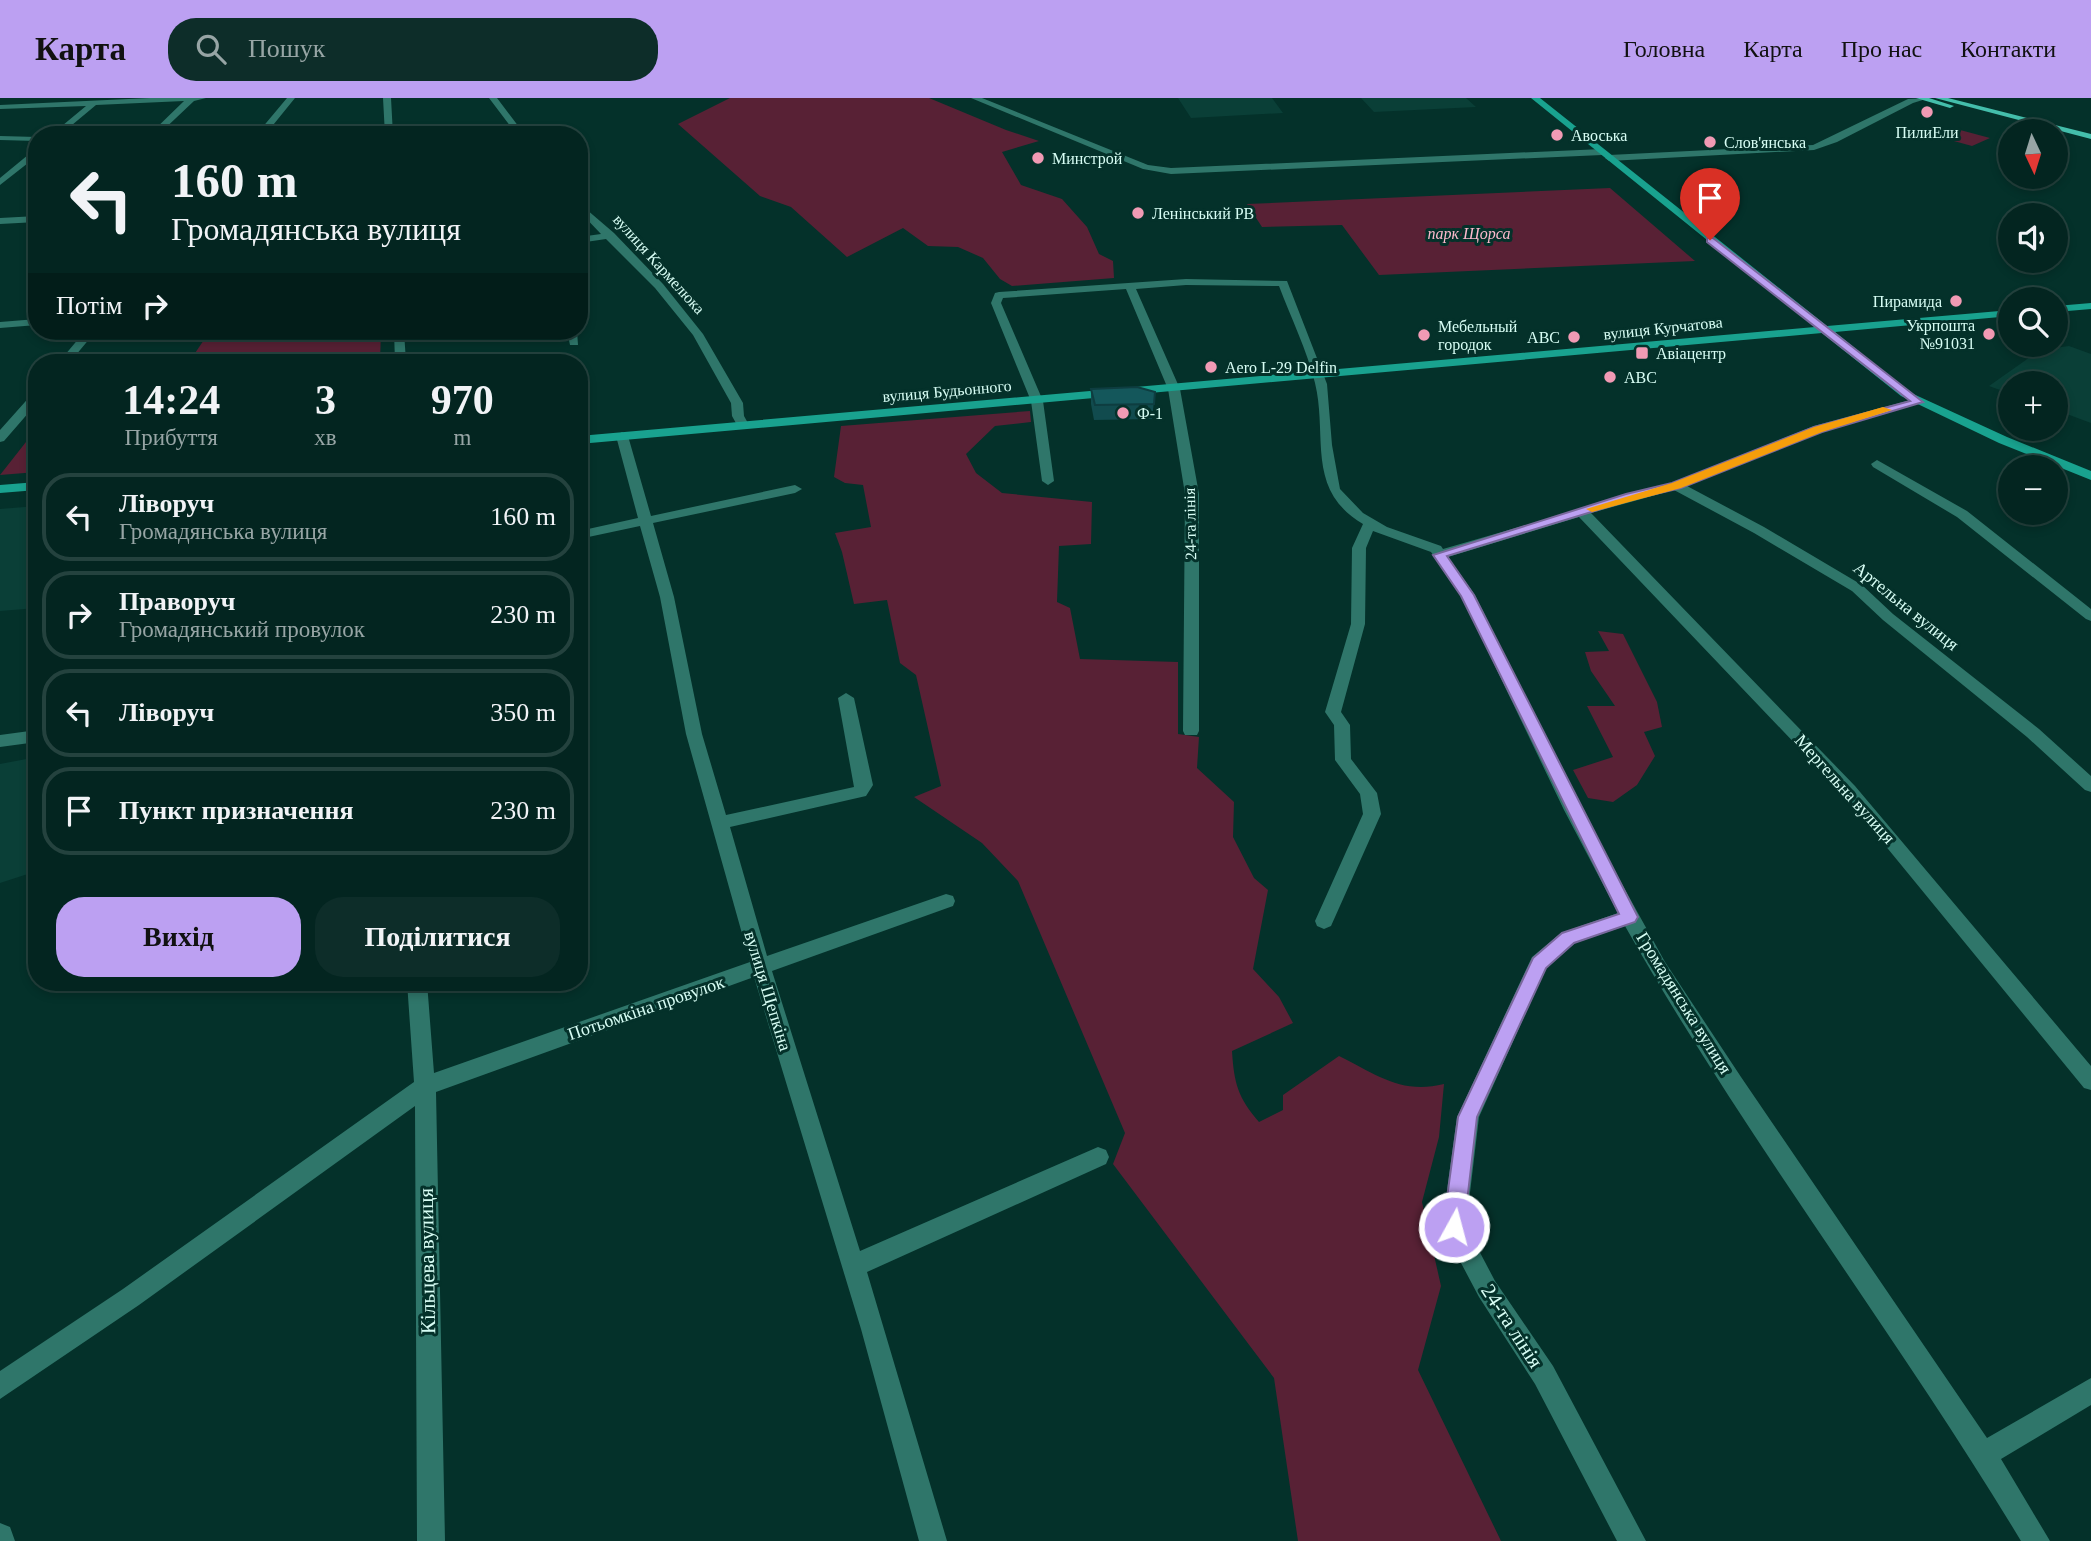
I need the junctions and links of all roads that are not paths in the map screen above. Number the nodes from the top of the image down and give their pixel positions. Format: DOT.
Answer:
graph roads {
  1 [pos="192,98"];
  2 [pos="202,98"];
  3 [pos="290,98"];
  4 [pos="387,98"];
  5 [pos="493,98"];
  6 [pos="975,98"];
  7 [pos="1535,98"];
  8 [pos="1922,98"];
  9 [pos="1939,98"];
  10 [pos="97,100"];
  11 [pos="0,107"];
  12 [pos="2001,119"];
  13 [pos="66,126"];
  14 [pos="162,126"];
  15 [pos="267,126"];
  16 [pos="389,126"];
  17 [pos="514,126"];
  18 [pos="2068,137"];
  19 [pos="2091,137"];
  20 [pos="0,138"];
  21 [pos="28,139"];
  22 [pos="2091,143"];
  23 [pos="1605,155"];
  24 [pos="28,160"];
  25 [pos="1,180"];
  26 [pos="588,214"];
  27 [pos="28,219"];
  28 [pos="0,221"];
  29 [pos="611,235"];
  30 [pos="588,239"];
  31 [pos="1130,286"];
  32 [pos="2091,306"];
  33 [pos="2068,308"];
  34 [pos="1998,314"];
  35 [pos="28,323"];
  36 [pos="0,325"];
  37 [pos="1822,330"];
  38 [pos="83,340"];
  39 [pos="71,354"];
  40 [pos="1318,376"];
  41 [pos="1174,389"];
  42 [pos="1037,401"];
  43 [pos="1918,402"];
  44 [pos="28,405"];
  45 [pos="743,425"];
  46 [pos="622,436"];
  47 [pos="0,438"];
  48 [pos="588,439"];
  49 [pos="1877,464"];
  50 [pos="2091,476"];
  51 [pos="1048,481"];
  52 [pos="1676,486"];
  53 [pos="28,487"];
  54 [pos="0,489"];
  55 [pos="795,489"];
  56 [pos="1582,512"];
  57 [pos="645,519"];
  58 [pos="1370,523"];
  59 [pos="588,533"];
  60 [pos="1439,555"];
  61 [pos="2091,616"];
  62 [pos="846,698"];
  63 [pos="1191,731"];
  64 [pos="28,737"];
  65 [pos="0,741"];
  66 [pos="2091,786"];
  67 [pos="720,823"];
  68 [pos="946,901"];
  69 [pos="1629,917"];
  70 [pos="1324,921"];
  71 [pos="761,968"];
  72 [pos="418,991"];
  73 [pos="2091,1081"];
  74 [pos="425,1086"];
  75 [pos="1098,1157"];
  76 [pos="853,1266"];
  77 [pos="0,1386"];
  78 [pos="2091,1391"];
  79 [pos="1984,1454"];
  80 [pos="431,1541"];
  81 [pos="933,1541"];
  82 [pos="1632,1541"];
  83 [pos="2036,1541"];
  1 -- 2 [label="street"];
  1 -- 10 [label="street"];
  1 -- 14 [label="street"];
  3 -- 15 [label="street"];
  4 -- 16 [label="street"];
  5 -- 17 [label="street"];
  6 -- 23 [label="street"];
  7 -- 23 [label="main road"];
  8 -- 12 [label="main road"];
  8 -- 23 [label="street"];
  9 -- 19 [label="main road"];
  10 -- 11 [label="street"];
  10 -- 13 [label="street"];
  18 -- 22 [label="main road"];
  20 -- 21 [label="street"];
  23 -- 37 [label="main road"];
  24 -- 25 [label="street"];
  26 -- 29 [label="street, вулиця Кармелюка"];
  27 -- 28 [label="street"];
  29 -- 30 [label="street"];
  29 -- 45 [label="street, вулиця Кармелюка"];
  31 -- 40 [label="street, Громадянська вулиця"];
  31 -- 41 [label="street, 24-та лінія"];
  31 -- 42 [label="street"];
  32 -- 33 [label="main road"];
  34 -- 37 [label="main road, вулиця Курчатова"];
  35 -- 36 [label="street"];
  37 -- 40 [label="main road, вулиця Курчатова"];
  37 -- 43 [label="main road"];
  38 -- 39 [label="street"];
  40 -- 41 [label="main road, вулиця Будьонного"];
  40 -- 58 [label="street, Громадянська вулиця"];
  41 -- 42 [label="main road, вулиця Будьонного"];
  41 -- 63 [label="street, 24-та лінія"];
  42 -- 45 [label="main road, вулиця Будьонного"];
  42 -- 51 [label="street"];
  43 -- 50 [label="main road"];
  43 -- 52 [label="street"];
  44 -- 47 [label="street"];
  45 -- 46 [label="main road, вулиця Будьонного"];
  46 -- 48 [label="main road, вулиця Будьонного"];
  46 -- 57 [label="street, вулиця Щепкіна"];
  49 -- 61 [label="street"];
  52 -- 56 [label="street"];
  52 -- 66 [label="street, Артельна вулиця"];
  53 -- 54 [label="main road"];
  55 -- 57 [label="street"];
  56 -- 60 [label="street"];
  56 -- 73 [label="street, Мергельна вулиця"];
  57 -- 59 [label="street"];
  57 -- 67 [label="street, вулиця Щепкіна"];
  58 -- 60 [label="street, Громадянська вулиця"];
  58 -- 70 [label="street"];
  60 -- 69 [label="street, Громадянська вулиця"];
  62 -- 67 [label="street"];
  64 -- 65 [label="street"];
  67 -- 71 [label="street, вулиця Щепкіна"];
  68 -- 71 [label="street, Потьомкіна провулок"];
  69 -- 79 [label="street, Громадянська вулиця"];
  69 -- 82 [label="street, 24-та лінія"];
  71 -- 74 [label="street, Потьомкіна провулок"];
  71 -- 76 [label="street, вулиця Щепкіна"];
  72 -- 74 [label="street, Кільцева вулиця"];
  74 -- 77 [label="street, Потьомкіна провулок"];
  74 -- 80 [label="street, Кільцева вулиця"];
  75 -- 76 [label="street"];
  76 -- 81 [label="street, вулиця Щепкіна"];
  78 -- 79 [label="street"];
  79 -- 83 [label="street, Громадянська вулиця"];
}
